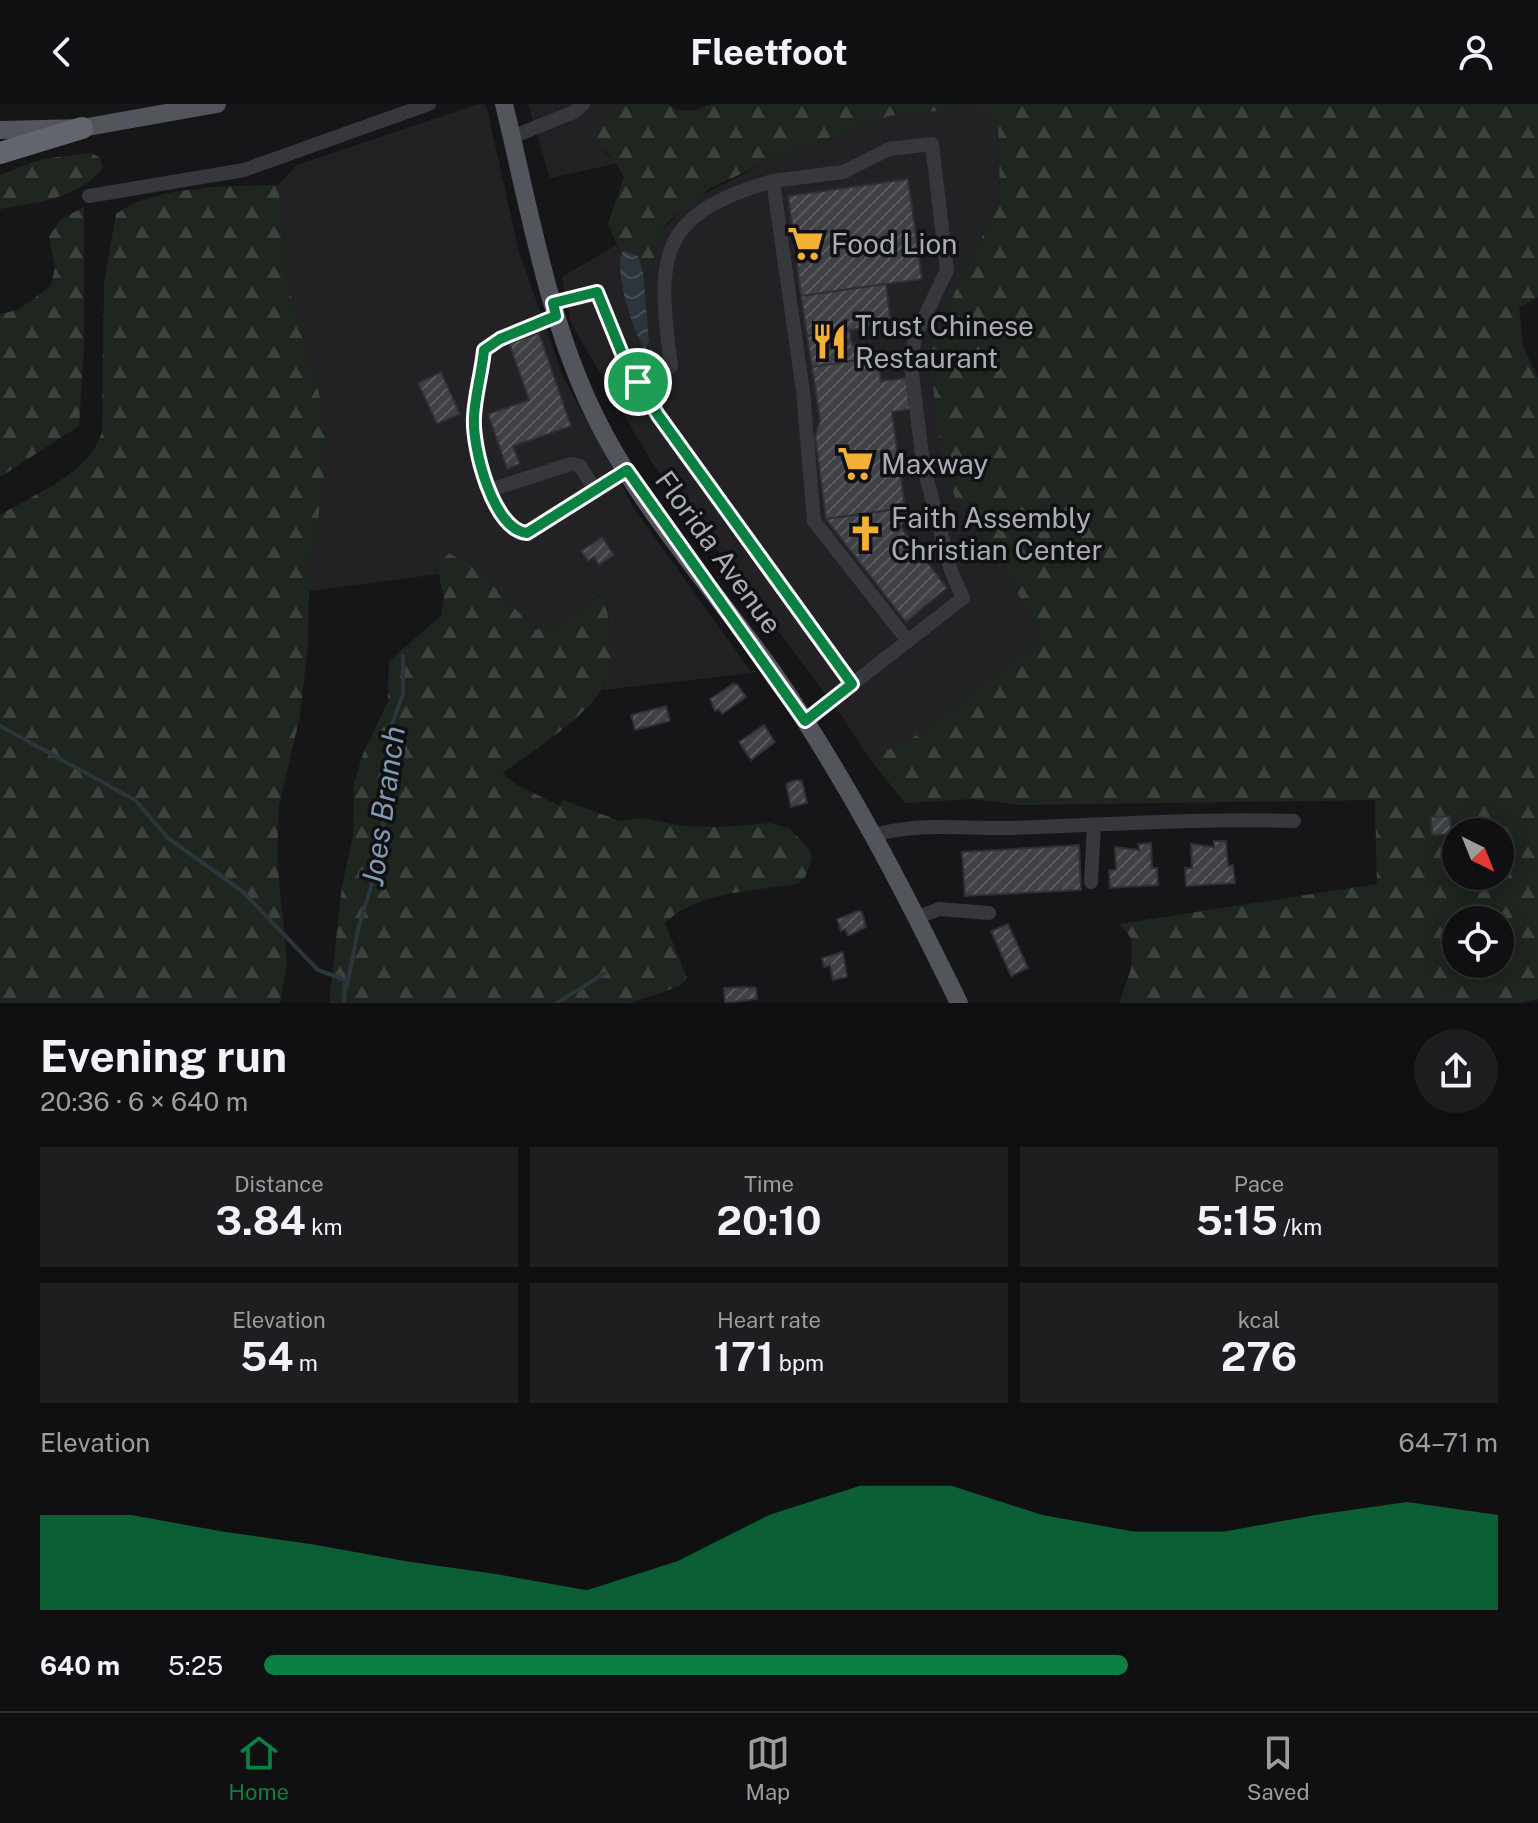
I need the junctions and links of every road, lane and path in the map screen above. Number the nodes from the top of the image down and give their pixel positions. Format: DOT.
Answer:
graph roads {
  1 [pos="217,104"];
  2 [pos="429,104"];
  3 [pos="504,104"];
  4 [pos="549,104"];
  5 [pos="583,104"];
  6 [pos="554,120"];
  7 [pos="82,128"];
  8 [pos="0,130"];
  9 [pos="512,137"];
  10 [pos="0,153"];
  11 [pos="773,181"];
  12 [pos="89,196"];
  13 [pos="554,310"];
  14 [pos="638,382"];
  15 [pos="627,470"];
  16 [pos="490,490"];
  17 [pos="595,490"];
  18 [pos="908,641"];
  19 [pos="852,684"];
  20 [pos="805,721"];
  21 [pos="1294,821"];
  22 [pos="1094,825"];
  23 [pos="875,835"];
  24 [pos="1091,882"];
  25 [pos="989,913"];
  26 [pos="918,917"];
  27 [pos="959,1003"];
  1 -- 7 [label="main road"];
  2 -- 12 [label="street"];
  3 -- 9 [label="main road, Florida Avenue"];
  4 -- 6 [label="street"];
  5 -- 6 [label="street"];
  6 -- 9 [label="street"];
  7 -- 8 [label="main road"];
  7 -- 10 [label="highway"];
  9 -- 13 [label="main road, Florida Avenue"];
  11 -- 14 [label="street"];
  11 -- 18 [label="street"];
  11 -- 18 [label="street"];
  13 -- 14 [label="street"];
  13 -- 15 [label="main road, Florida Avenue"];
  13 -- 16 [label="street"];
  14 -- 19 [label="street"];
  15 -- 17 [label="street"];
  15 -- 20 [label="main road, Florida Avenue"];
  16 -- 17 [label="street"];
  16 -- 17 [label="street"];
  18 -- 19 [label="street"];
  19 -- 20 [label="street"];
  20 -- 23 [label="main road, Florida Avenue"];
  21 -- 22 [label="street"];
  22 -- 23 [label="street"];
  22 -- 24 [label="street"];
  23 -- 26 [label="main road, Florida Avenue"];
  25 -- 26 [label="street"];
  26 -- 27 [label="main road, Florida Avenue"];
}
